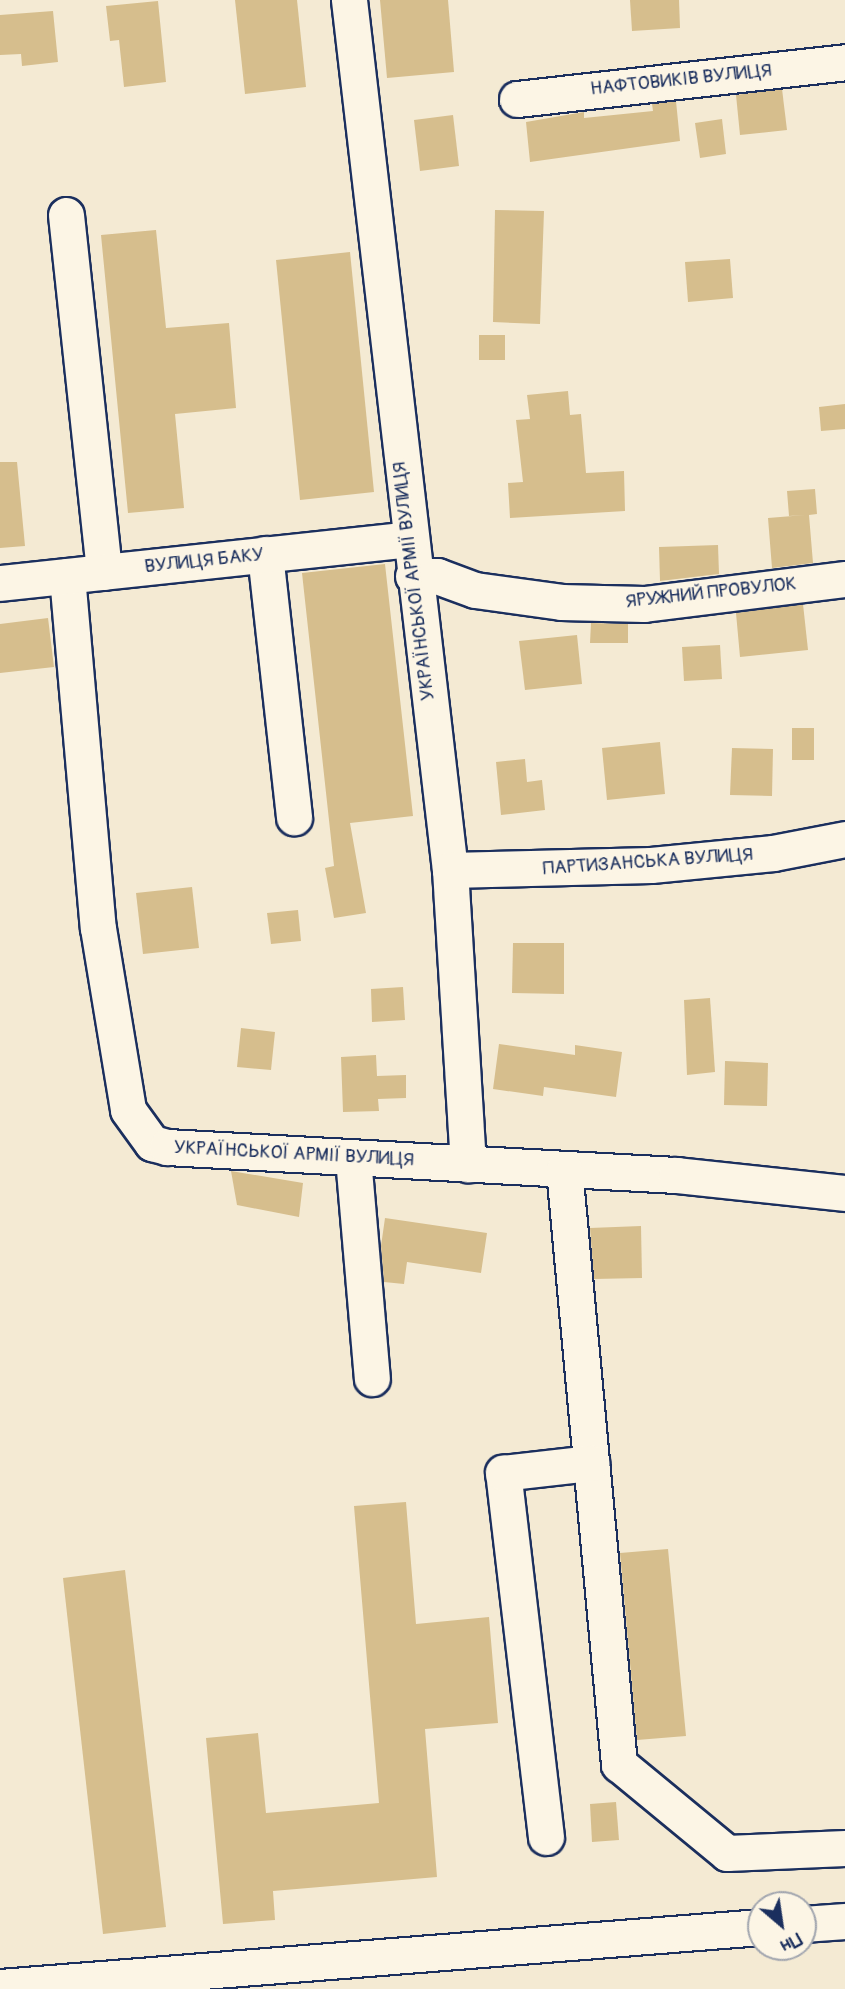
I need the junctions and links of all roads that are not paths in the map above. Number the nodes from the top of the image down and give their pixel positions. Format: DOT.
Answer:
graph roads {
  1 [pos="349,0"];
  2 [pos="845,62"];
  3 [pos="517,99"];
  4 [pos="66,215"];
  5 [pos="409,538"];
  6 [pos="265,554"];
  7 [pos="104,572"];
  8 [pos="67,576"];
  9 [pos="413,576"];
  10 [pos="845,579"];
  11 [pos="0,583"];
  12 [pos="294,817"];
  13 [pos="845,839"];
  14 [pos="450,870"];
  15 [pos="353,1158"];
  16 [pos="468,1164"];
  17 [pos="564,1168"];
  18 [pos="845,1192"];
  19 [pos="372,1378"];
  20 [pos="591,1463"];
  21 [pos="546,1837"];
  22 [pos="845,1848"];
  23 [pos="845,1921"];
  24 [pos="817,1923"];
  25 [pos="747,1928"];
  26 [pos="0,1987"];
  1 -- 5 [label="street, УКРАЇНСЬКОЇ АРМІЇ ВУЛИЦЯ"];
  2 -- 3 [label="street, НАФТОВИКІВ ВУЛИЦЯ"];
  4 -- 7 [label="street"];
  5 -- 6 [label="street, ВУЛИЦЯ БАКУ"];
  5 -- 9 [label="street, УКРАЇНСЬКОЇ АРМІЇ ВУЛИЦЯ"];
  6 -- 7 [label="street, ВУЛИЦЯ БАКУ"];
  6 -- 12 [label="street"];
  7 -- 8 [label="street, ВУЛИЦЯ БАКУ"];
  8 -- 11 [label="street, ВУЛИЦЯ БАКУ"];
  8 -- 15 [label="street, УКРАЇНСЬКОЇ АРМІЇ ВУЛИЦЯ"];
  9 -- 10 [label="street, ЯРУЖНИЙ ПРОВУЛОК"];
  9 -- 14 [label="street, УКРАЇНСЬКОЇ АРМІЇ ВУЛИЦЯ"];
  13 -- 14 [label="street, ПАРТИЗАНСЬКА ВУЛИЦЯ"];
  14 -- 16 [label="street, УКРАЇНСЬКОЇ АРМІЇ ВУЛИЦЯ"];
  15 -- 16 [label="street, УКРАЇНСЬКОЇ АРМІЇ ВУЛИЦЯ"];
  15 -- 19 [label="street"];
  16 -- 17 [label="street, УКРАЇНСЬКОЇ АРМІЇ ВУЛИЦЯ"];
  17 -- 18 [label="street, УКРАЇНСЬКОЇ АРМІЇ ВУЛИЦЯ"];
  17 -- 20 [label="street"];
  20 -- 21 [label="street"];
  20 -- 22 [label="street"];
  23 -- 24 [label="street"];
  25 -- 26 [label="street"];
}
